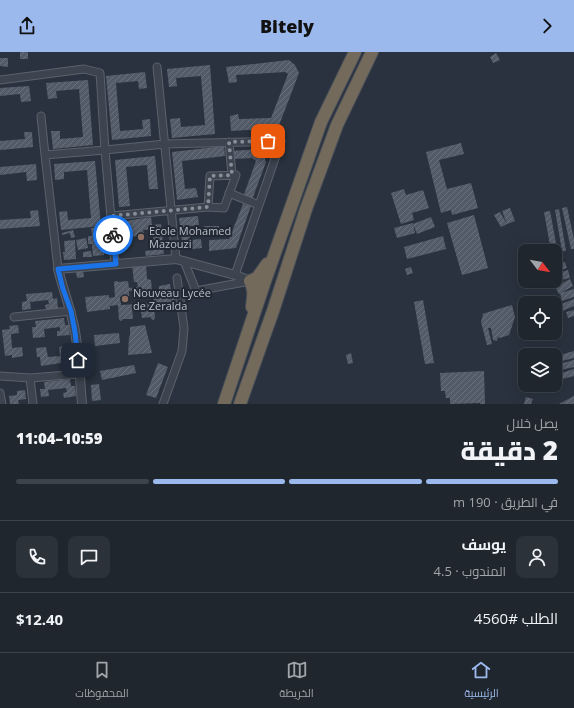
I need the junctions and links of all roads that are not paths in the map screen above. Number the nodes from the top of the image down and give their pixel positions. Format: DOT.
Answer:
graph roads {
  1 [pos="355,52"];
  2 [pos="372,52"];
  3 [pos="156,67"];
  4 [pos="0,80"];
  5 [pos="41,116"];
  6 [pos="229,142"];
  7 [pos="165,144"];
  8 [pos="105,150"];
  9 [pos="45,155"];
  10 [pos="232,175"];
  11 [pos="229,193"];
  12 [pos="259,205"];
  13 [pos="208,207"];
  14 [pos="171,211"];
  15 [pos="111,216"];
  16 [pos="277,247"];
  17 [pos="176,258"];
  18 [pos="184,261"];
  19 [pos="116,264"];
  20 [pos="58,269"];
  21 [pos="236,275"];
  22 [pos="177,278"];
  23 [pos="250,281"];
  24 [pos="71,311"];
  25 [pos="14,317"];
  26 [pos="249,331"];
  27 [pos="80,374"];
  28 [pos="0,376"];
  29 [pos="30,378"];
  30 [pos="0,393"];
  31 [pos="2,404"];
  32 [pos="33,404"];
  33 [pos="82,404"];
  34 [pos="163,404"];
  35 [pos="224,404"];
  36 [pos="240,404"];
  1 -- 16 [label="highway"];
  2 -- 36 [label="highway"];
  3 -- 7 [label="street"];
  4 -- 8 [label="street"];
  5 -- 9 [label="street"];
  6 -- 7 [label="street"];
  6 -- 10 [label="street"];
  6 -- 12 [label="street"];
  7 -- 8 [label="street"];
  7 -- 14 [label="street"];
  8 -- 9 [label="street"];
  8 -- 15 [label="street"];
  9 -- 20 [label="street"];
  10 -- 11 [label="street"];
  10 -- 13 [label="street"];
  11 -- 12 [label="street"];
  11 -- 13 [label="street"];
  12 -- 21 [label="street"];
  13 -- 14 [label="street"];
  14 -- 15 [label="street"];
  14 -- 17 [label="street"];
  15 -- 19 [label="street"];
  16 -- 23 [label="highway"];
  16 -- 26 [label="highway"];
  17 -- 18 [label="street"];
  17 -- 19 [label="street"];
  18 -- 21 [label="street"];
  18 -- 23 [label="street"];
  19 -- 20 [label="street"];
  20 -- 24 [label="street"];
  21 -- 23 [label="street"];
  22 -- 34 [label="street"];
  23 -- 26 [label="highway"];
  24 -- 25 [label="street"];
  24 -- 27 [label="street"];
  26 -- 35 [label="highway"];
  27 -- 29 [label="street"];
  27 -- 33 [label="street"];
  28 -- 29 [label="street"];
  29 -- 32 [label="street"];
  30 -- 31 [label="street"];
}
